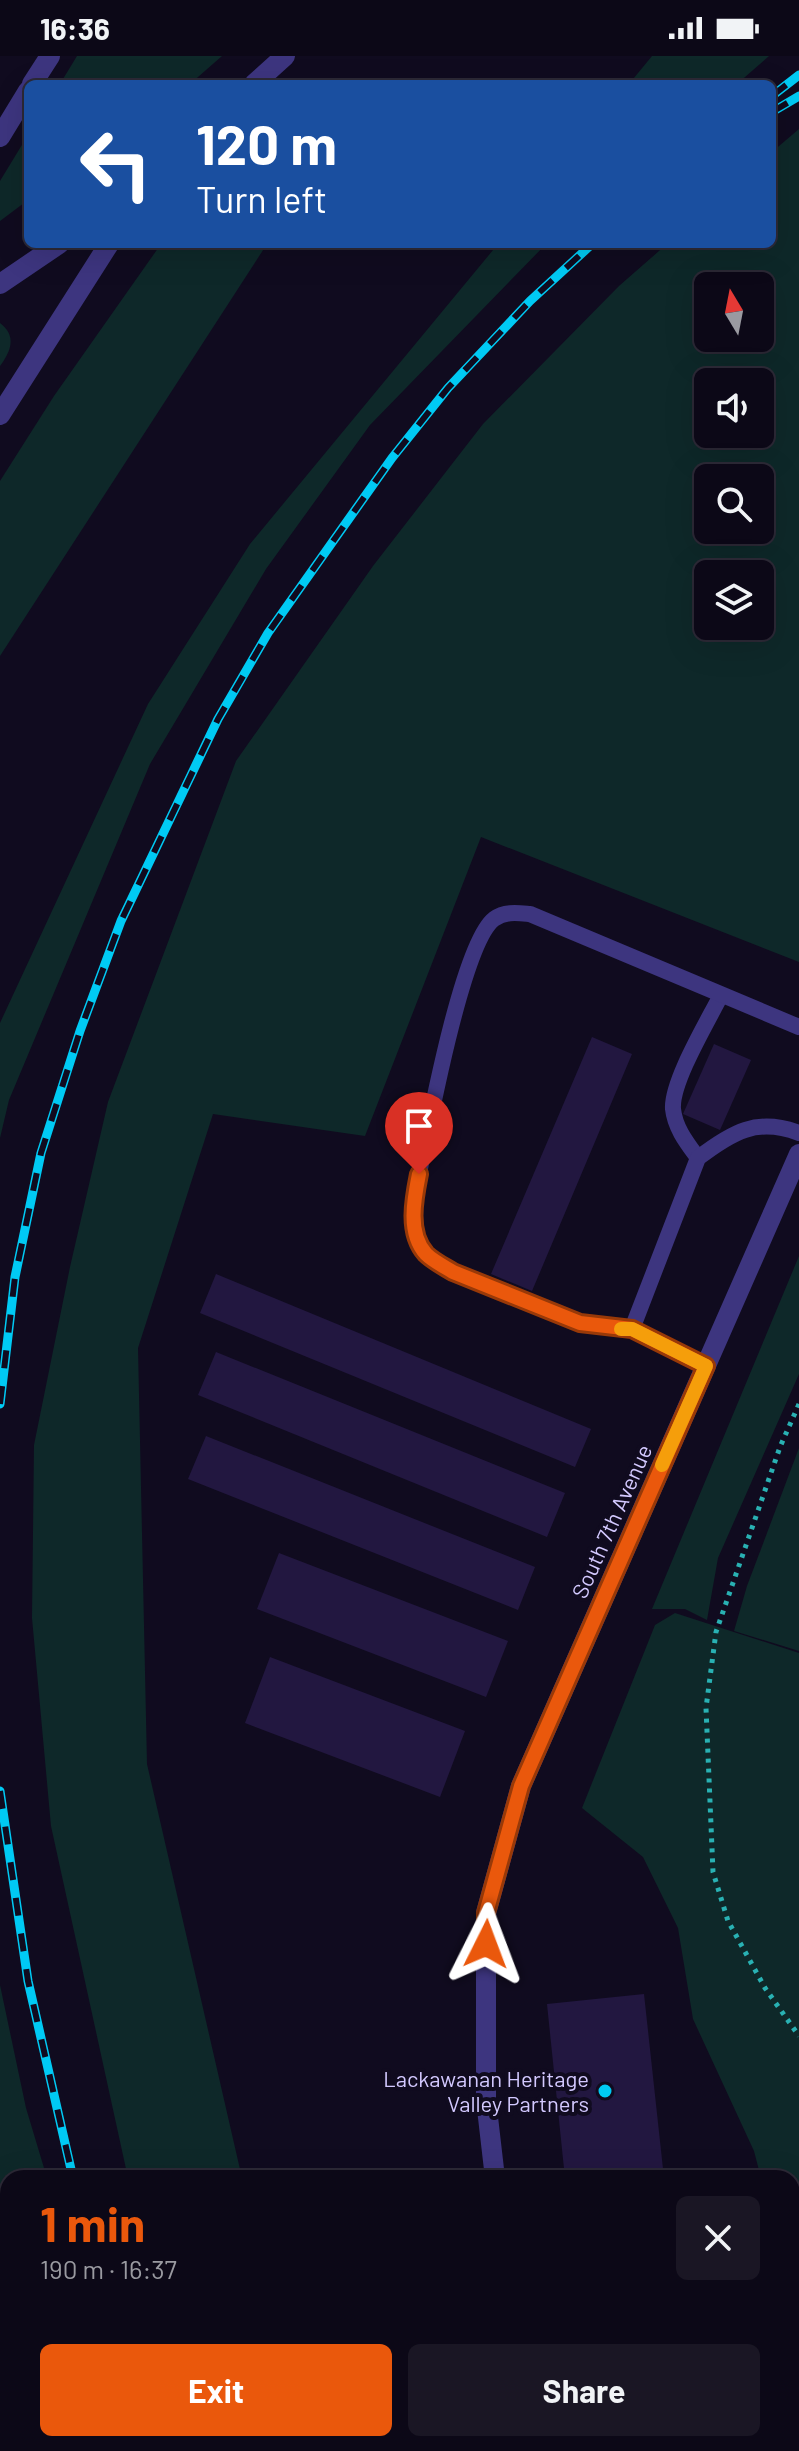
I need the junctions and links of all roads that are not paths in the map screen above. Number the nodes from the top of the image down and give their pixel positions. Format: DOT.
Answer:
graph roads {
  1 [pos="50,56"];
  2 [pos="285,56"];
  3 [pos="35,80"];
  4 [pos="258,80"];
  5 [pos="24,98"];
  6 [pos="0,137"];
  7 [pos="53,248"];
  8 [pos="106,248"];
  9 [pos="2,282"];
  10 [pos="0,415"];
  11 [pos="721,995"];
  12 [pos="799,1027"];
  13 [pos="799,1133"];
  14 [pos="799,1154"];
  15 [pos="698,1158"];
  16 [pos="632,1329"];
  17 [pos="706,1366"];
  18 [pos="494,2170"];
  1 -- 3 [label="street"];
  2 -- 4 [label="street"];
  5 -- 6 [label="street"];
  7 -- 9 [label="street"];
  8 -- 10 [label="street"];
  11 -- 12 [label="lane"];
  11 -- 15 [label="lane"];
  11 -- 16 [label="lane"];
  13 -- 15 [label="lane"];
  14 -- 17 [label="street, South 7th Avenue"];
  15 -- 16 [label="lane"];
  16 -- 17 [label="lane"];
  17 -- 18 [label="street, South 7th Avenue"];
}
